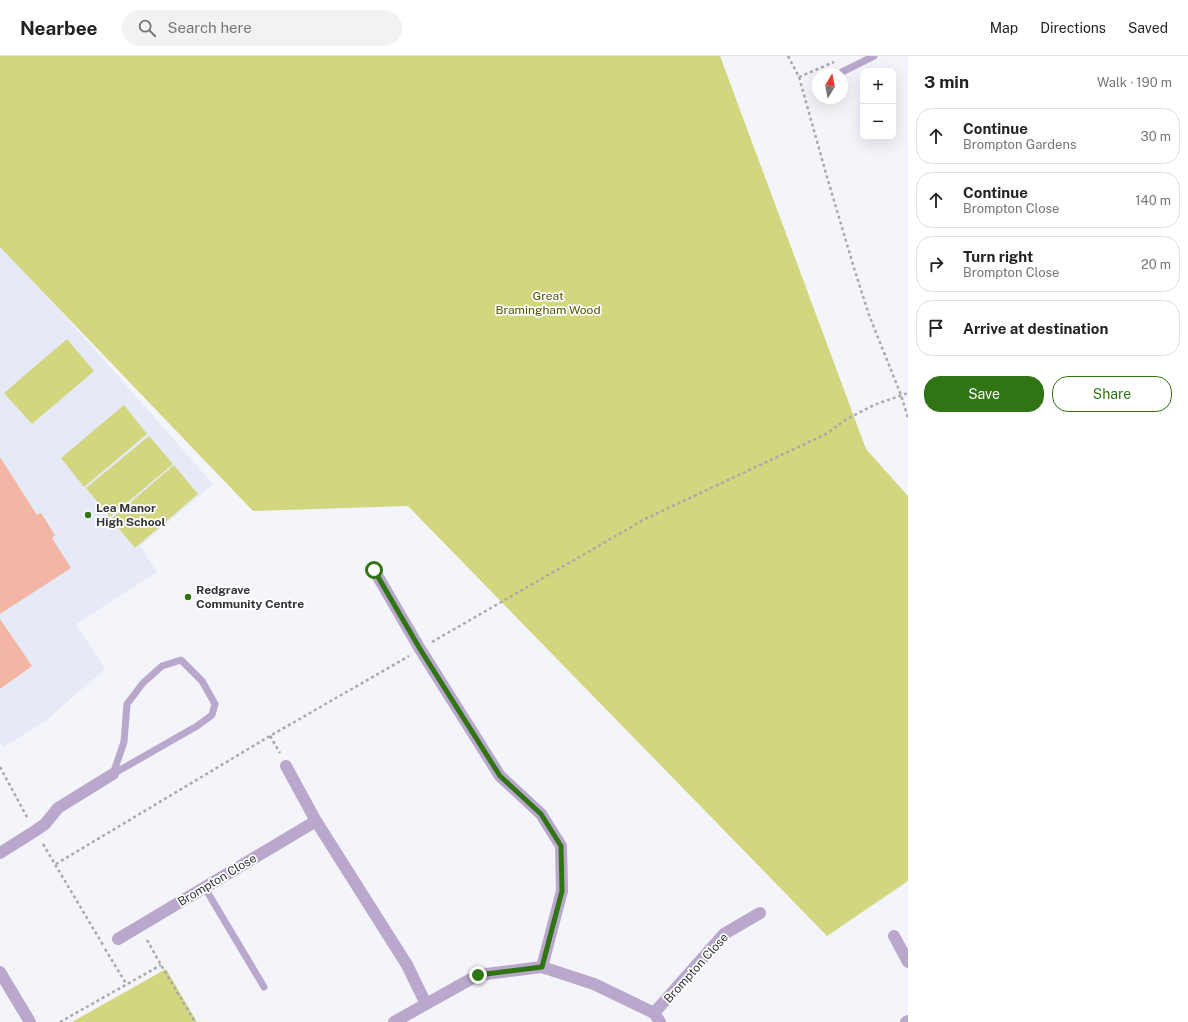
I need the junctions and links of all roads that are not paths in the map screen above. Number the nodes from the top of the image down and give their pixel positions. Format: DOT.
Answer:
graph roads {
  1 [pos="874,56"];
  2 [pos="848,69"];
  3 [pos="374,570"];
  4 [pos="286,766"];
  5 [pos="113,774"];
  6 [pos="316,821"];
  7 [pos="0,853"];
  8 [pos="205,888"];
  9 [pos="760,913"];
  10 [pos="894,936"];
  11 [pos="118,939"];
  12 [pos="908,962"];
  13 [pos="542,967"];
  14 [pos="0,972"];
  15 [pos="264,987"];
  16 [pos="426,1004"];
  17 [pos="657,1018"];
  18 [pos="30,1022"];
  19 [pos="394,1022"];
  1 -- 2 [label="lane"];
  3 -- 13 [label="street"];
  4 -- 6 [label="street"];
  5 -- 5 [label="lane"];
  5 -- 7 [label="street"];
  6 -- 8 [label="street, Brompton Close"];
  6 -- 16 [label="street"];
  8 -- 11 [label="street, Brompton Close"];
  8 -- 15 [label="lane"];
  9 -- 17 [label="street, Brompton Close"];
  10 -- 12 [label="street"];
  13 -- 16 [label="street, Brompton Close"];
  13 -- 17 [label="street, Brompton Close"];
  14 -- 18 [label="street"];
  16 -- 19 [label="street, Brompton Close"];
}
